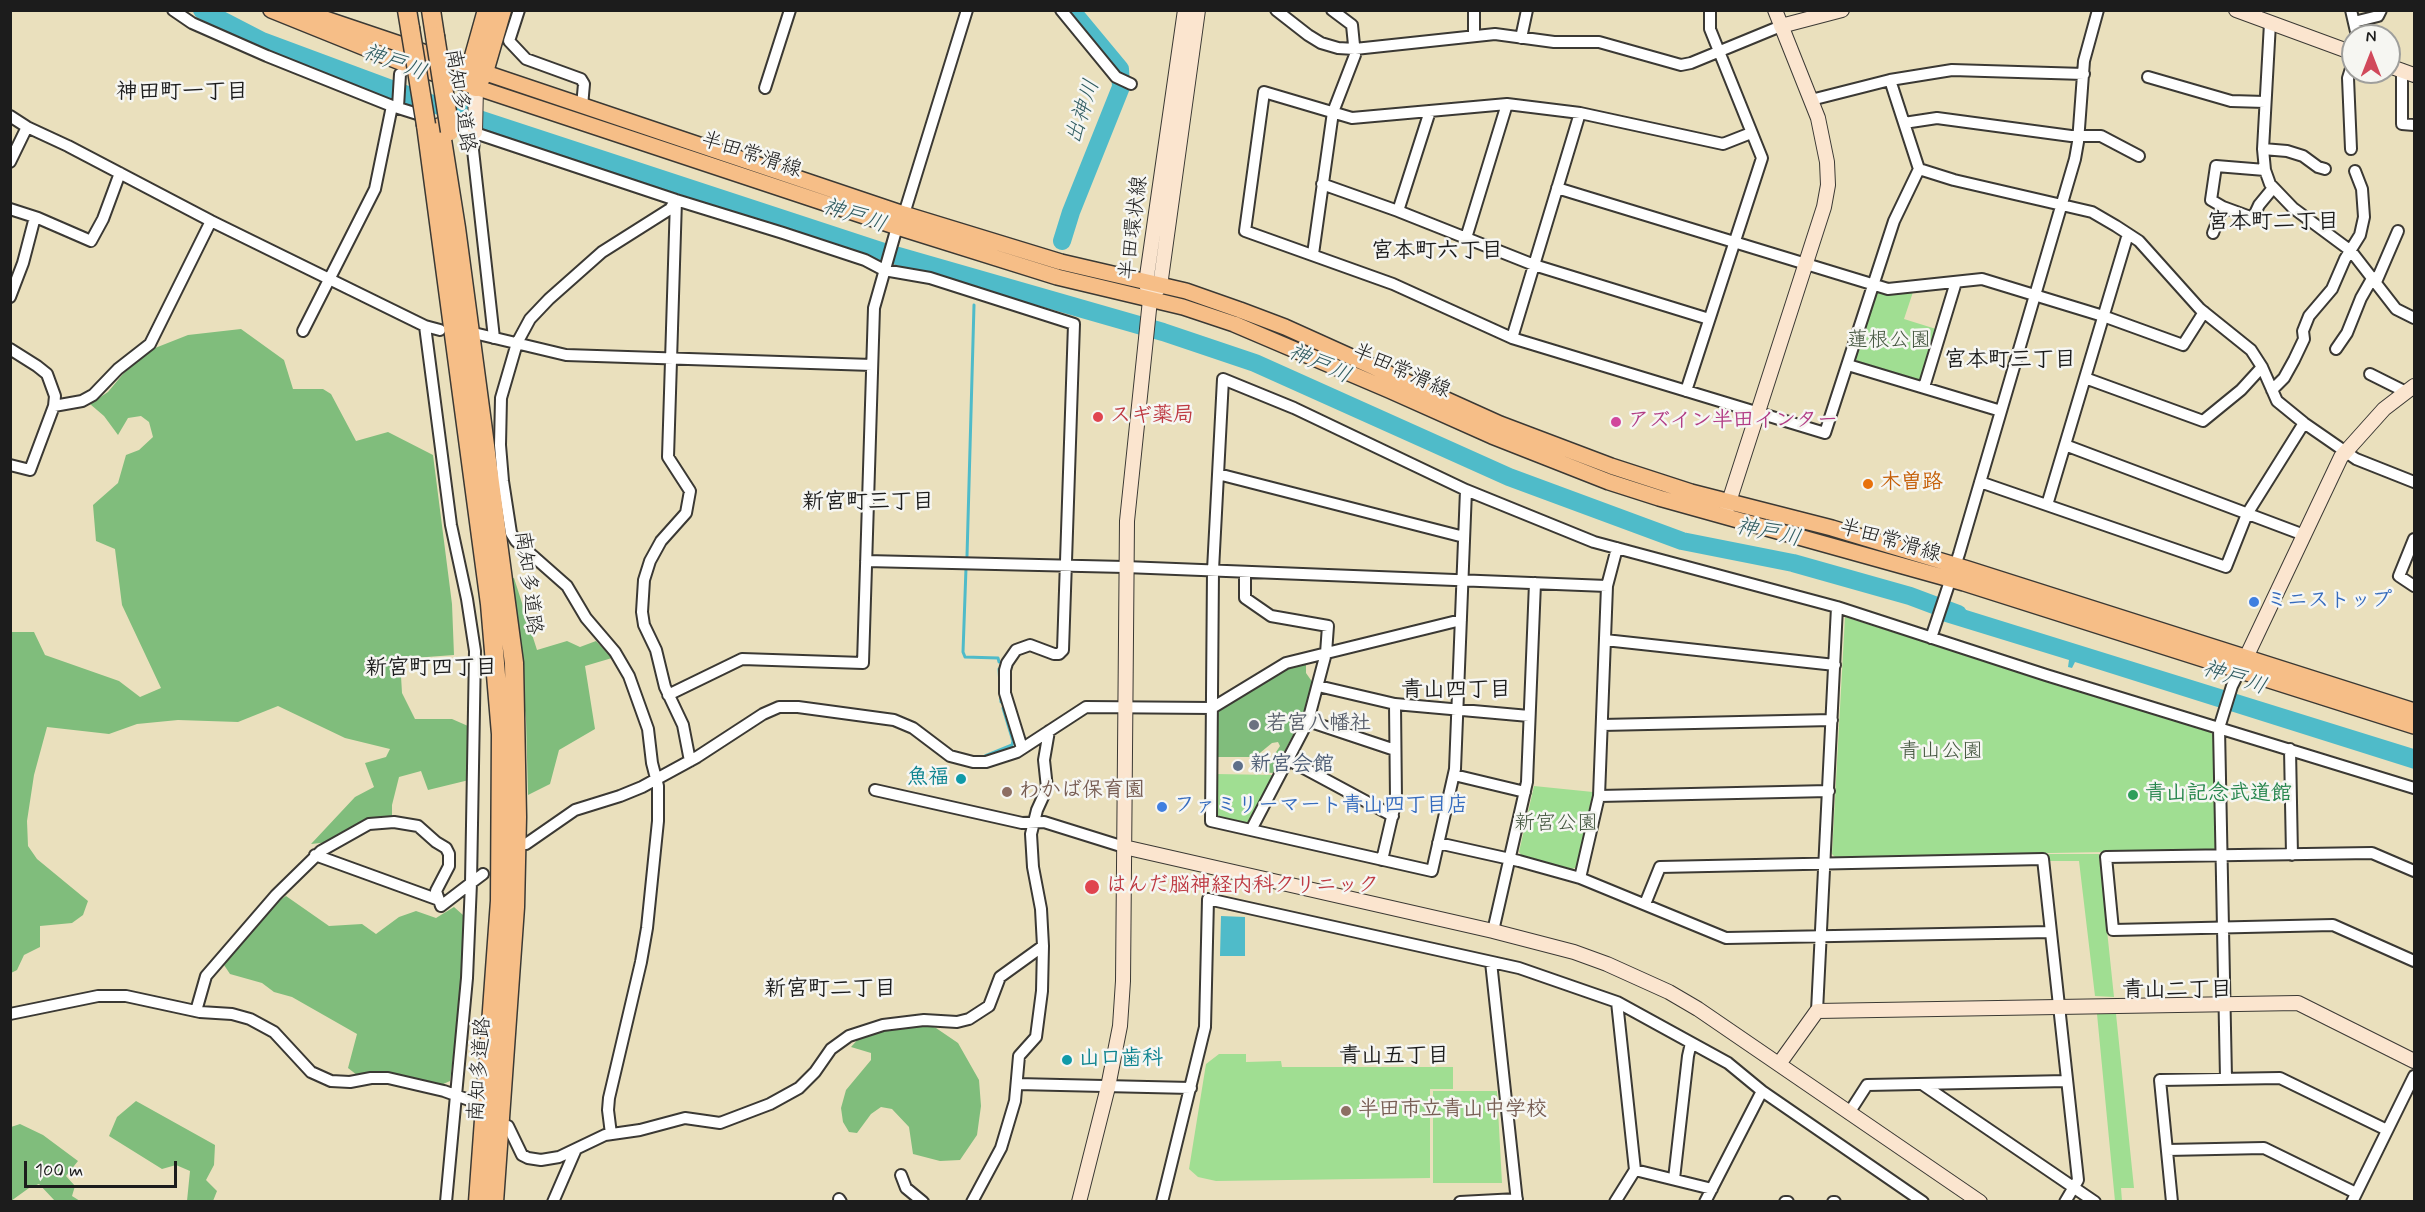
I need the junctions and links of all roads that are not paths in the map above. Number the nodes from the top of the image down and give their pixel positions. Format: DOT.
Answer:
graph roads {
  1 [pos="173,10"];
  2 [pos="271,10"];
  3 [pos="299,10"];
  4 [pos="422,10"];
  5 [pos="431,10"];
  6 [pos="487,10"];
  7 [pos="502,10"];
  8 [pos="519,10"];
  9 [pos="790,10"];
  10 [pos="967,10"];
  11 [pos="1061,10"];
  12 [pos="1185,10"];
  13 [pos="1198,10"];
  14 [pos="1276,10"];
  15 [pos="1332,10"];
  16 [pos="1474,10"];
  17 [pos="1527,10"];
  18 [pos="1710,10"];
  19 [pos="1775,10"];
  20 [pos="1842,10"];
  21 [pos="2098,10"];
  22 [pos="2236,10"];
  23 [pos="2381,10"];
  24 [pos="1345,15"];
  25 [pos="2352,16"];
  26 [pos="2270,23"];
  27 [pos="1781,26"];
  28 [pos="419,27"];
  29 [pos="1474,36"];
  30 [pos="1521,38"];
  31 [pos="1355,49"];
  32 [pos="2341,49"];
  33 [pos="1719,52"];
  34 [pos="400,68"];
  35 [pos="2402,70"];
  36 [pos="2084,75"];
  37 [pos="2148,77"];
  38 [pos="1890,80"];
  39 [pos="477,81"];
  40 [pos="1131,84"];
  41 [pos="2348,84"];
  42 [pos="765,88"];
  43 [pos="1811,100"];
  44 [pos="2265,102"];
  45 [pos="1507,104"];
  46 [pos="396,105"];
  47 [pos="582,106"];
  48 [pos="1430,111"];
  49 [pos="1333,112"];
  50 [pos="1580,113"];
  51 [pos="10,116"];
  52 [pos="1904,123"];
  53 [pos="2415,125"];
  54 [pos="27,128"];
  55 [pos="439,128"];
  56 [pos="475,132"];
  57 [pos="1751,133"];
  58 [pos="2079,135"];
  59 [pos="2263,149"];
  60 [pos="2351,149"];
  61 [pos="2139,156"];
  62 [pos="10,162"];
  63 [pos="1919,169"];
  64 [pos="2325,169"];
  65 [pos="2265,170"];
  66 [pos="2355,171"];
  67 [pos="120,173"];
  68 [pos="1322,183"];
  69 [pos="1557,188"];
  70 [pos="2273,188"];
  71 [pos="676,200"];
  72 [pos="2062,205"];
  73 [pos="2223,207"];
  74 [pos="10,209"];
  75 [pos="1398,211"];
  76 [pos="35,217"];
  77 [pos="211,221"];
  78 [pos="898,227"];
  79 [pos="2398,231"];
  80 [pos="2213,233"];
  81 [pos="2128,234"];
  82 [pos="1466,238"];
  83 [pos="1734,242"];
  84 [pos="2350,251"];
  85 [pos="1313,254"];
  86 [pos="1806,263"];
  87 [pos="1534,265"];
  88 [pos="885,267"];
  89 [pos="330,279"];
  90 [pos="2374,280"];
  91 [pos="1956,282"];
  92 [pos="1153,284"];
  93 [pos="1874,284"];
  94 [pos="2035,295"];
  95 [pos="10,297"];
  96 [pos="1150,300"];
  97 [pos="2204,312"];
  98 [pos="2103,315"];
  99 [pos="2415,318"];
  100 [pos="1709,319"];
  101 [pos="425,326"];
  102 [pos="440,330"];
  103 [pos="303,331"];
  104 [pos="478,334"];
  105 [pos="494,338"];
  106 [pos="1512,338"];
  107 [pos="517,343"];
  108 [pos="10,349"];
  109 [pos="2336,349"];
  110 [pos="672,358"];
  111 [pos="872,365"];
  112 [pos="1848,365"];
  113 [pos="2262,367"];
  114 [pos="2370,374"];
  115 [pos="2085,378"];
  116 [pos="1924,387"];
  117 [pos="2410,389"];
  118 [pos="2272,390"];
  119 [pos="1686,391"];
  120 [pos="54,406"];
  121 [pos="2001,411"];
  122 [pos="1758,413"];
  123 [pos="2304,423"];
  124 [pos="2065,445"];
  125 [pos="2345,452"];
  126 [pos="10,465"];
  127 [pos="1218,474"];
  128 [pos="1980,482"];
  129 [pos="2415,482"];
  130 [pos="1466,490"];
  131 [pos="2047,505"];
  132 [pos="1726,509"];
  133 [pos="2247,514"];
  134 [pos="2304,535"];
  135 [pos="1464,537"];
  136 [pos="2415,539"];
  137 [pos="1617,548"];
  138 [pos="866,561"];
  139 [pos="1066,566"];
  140 [pos="1125,567"];
  141 [pos="1213,570"];
  142 [pos="1245,572"];
  143 [pos="1950,580"];
  144 [pos="1462,581"];
  145 [pos="1535,584"];
  146 [pos="1606,586"];
  147 [pos="2415,586"];
  148 [pos="1837,608"];
  149 [pos="1461,620"];
  150 [pos="1933,632"];
  151 [pos="1605,639"];
  152 [pos="1326,653"];
  153 [pos="1834,665"];
  154 [pos="2239,672"];
  155 [pos="1318,686"];
  156 [pos="668,695"];
  157 [pos="1395,704"];
  158 [pos="1125,707"];
  159 [pos="1212,708"];
  160 [pos="1457,710"];
  161 [pos="2415,711"];
  162 [pos="1529,716"];
  163 [pos="1832,720"];
  164 [pos="1308,721"];
  165 [pos="2220,723"];
  166 [pos="1602,725"];
  167 [pos="2415,726"];
  168 [pos="1049,731"];
  169 [pos="1022,748"];
  170 [pos="2290,749"];
  171 [pos="1395,750"];
  172 [pos="1287,759"];
  173 [pos="690,761"];
  174 [pos="1454,776"];
  175 [pos="656,778"];
  176 [pos="2415,788"];
  177 [pos="875,790"];
  178 [pos="1829,791"];
  179 [pos="1525,792"];
  180 [pos="1599,796"];
  181 [pos="1392,816"];
  182 [pos="1034,821"];
  183 [pos="1251,830"];
  184 [pos="1438,843"];
  185 [pos="526,844"];
  186 [pos="1124,847"];
  187 [pos="315,855"];
  188 [pos="2221,855"];
  189 [pos="2292,855"];
  190 [pos="1510,859"];
  191 [pos="1382,860"];
  192 [pos="1826,864"];
  193 [pos="2415,871"];
  194 [pos="483,874"];
  195 [pos="1580,878"];
  196 [pos="471,883"];
  197 [pos="439,900"];
  198 [pos="1645,904"];
  199 [pos="2222,928"];
  200 [pos="1493,931"];
  201 [pos="2051,932"];
  202 [pos="1821,936"];
  203 [pos="1043,946"];
  204 [pos="1491,962"];
  205 [pos="2415,962"];
  206 [pos="1617,1002"];
  207 [pos="2224,1003"];
  208 [pos="2058,1007"];
  209 [pos="196,1011"];
  210 [pos="1817,1011"];
  211 [pos="10,1014"];
  212 [pos="1691,1043"];
  213 [pos="2415,1061"];
  214 [pos="1779,1064"];
  215 [pos="2415,1076"];
  216 [pos="2226,1078"];
  217 [pos="2067,1081"];
  218 [pos="1017,1084"];
  219 [pos="1922,1084"];
  220 [pos="1108,1087"];
  221 [pos="1191,1088"];
  222 [pos="1762,1091"];
  223 [pos="456,1096"];
  224 [pos="469,1100"];
  225 [pos="1849,1113"];
  226 [pos="508,1126"];
  227 [pos="2387,1130"];
  228 [pos="611,1134"];
  229 [pos="576,1149"];
  230 [pos="2167,1150"];
  231 [pos="1635,1170"];
  232 [pos="901,1175"];
  233 [pos="1674,1179"];
  234 [pos="2074,1188"];
  235 [pos="1712,1189"];
  236 [pos="2354,1197"];
  237 [pos="1517,1200"];
  238 [pos="1165,1201"];
  239 [pos="446,1202"];
  240 [pos="478,1202"];
  241 [pos="494,1202"];
  242 [pos="553,1202"];
  243 [pos="923,1202"];
  244 [pos="972,1202"];
  245 [pos="1079,1202"];
  246 [pos="1460,1202"];
  247 [pos="1615,1202"];
  248 [pos="1705,1202"];
  249 [pos="1923,1202"];
  250 [pos="1980,1202"];
  251 [pos="2066,1202"];
  252 [pos="2095,1202"];
  253 [pos="2172,1202"];
  1 -- 46 [label="street"];
  2 -- 34 [label="main road, 半田常滑線"];
  3 -- 39 [label="main road, 半田常滑線"];
  4 -- 28 [label="highway, 南知多道路"];
  5 -- 28 [label="highway"];
  6 -- 39 [label="highway"];
  7 -- 39 [label="highway"];
  8 -- 47 [label="street"];
  9 -- 42 [label="street"];
  10 -- 78 [label="street"];
  11 -- 40 [label="street"];
  12 -- 92 [label="street, 半田環状線"];
  13 -- 92 [label="street, 半田環状線"];
  14 -- 31 [label="street"];
  15 -- 24 [label="street"];
  16 -- 29 [label="street"];
  17 -- 30 [label="street"];
  18 -- 33 [label="street"];
  19 -- 27 [label="street"];
  20 -- 27 [label="street"];
  21 -- 36 [label="street"];
  22 -- 26 [label="street"];
  23 -- 25 [label="street"];
  24 -- 31 [label="street"];
  26 -- 32 [label="street"];
  26 -- 44 [label="street"];
  27 -- 33 [label="street"];
  27 -- 43 [label="street"];
  28 -- 55 [label="highway, 南知多道路"];
  29 -- 30 [label="street"];
  29 -- 31 [label="street"];
  30 -- 33 [label="street"];
  31 -- 49 [label="street"];
  33 -- 57 [label="street"];
  34 -- 39 [label="main road, 半田常滑線"];
  34 -- 46 [label="street"];
  35 -- 53 [label="street"];
  36 -- 38 [label="street"];
  36 -- 58 [label="street"];
  37 -- 44 [label="street"];
  38 -- 43 [label="street"];
  38 -- 52 [label="street"];
  39 -- 47 [label="main road, 半田常滑線"];
  39 -- 56 [label="street"];
  39 -- 78 [label="main road, 半田常滑線"];
  41 -- 60 [label="street"];
  43 -- 86 [label="street"];
  44 -- 59 [label="street"];
  45 -- 48 [label="street"];
  45 -- 50 [label="street"];
  45 -- 82 [label="street"];
  46 -- 56 [label="street"];
  46 -- 89 [label="street"];
  47 -- 78 [label="main road, 半田常滑線"];
  48 -- 49 [label="street"];
  48 -- 75 [label="street"];
  49 -- 68 [label="street"];
  49 -- 85 [label="street"];
  50 -- 57 [label="street"];
  50 -- 69 [label="street"];
  51 -- 54 [label="street"];
  52 -- 58 [label="street"];
  52 -- 63 [label="street"];
  54 -- 62 [label="street"];
  54 -- 67 [label="street"];
  55 -- 240 [label="highway, 南知多道路"];
  55 -- 241 [label="highway, 南知多道路"];
  56 -- 71 [label="street"];
  56 -- 105 [label="street"];
  57 -- 83 [label="street"];
  58 -- 61 [label="street"];
  58 -- 72 [label="street"];
  59 -- 64 [label="street"];
  59 -- 65 [label="street"];
  63 -- 72 [label="street"];
  63 -- 93 [label="street"];
  65 -- 70 [label="street"];
  65 -- 73 [label="street"];
  66 -- 84 [label="street"];
  67 -- 76 [label="street"];
  67 -- 77 [label="street"];
  68 -- 75 [label="street"];
  68 -- 85 [label="street"];
  69 -- 83 [label="street"];
  69 -- 87 [label="street"];
  70 -- 73 [label="street"];
  70 -- 84 [label="street"];
  71 -- 88 [label="street"];
  71 -- 107 [label="street"];
  71 -- 110 [label="street"];
  72 -- 81 [label="street"];
  72 -- 94 [label="street"];
  73 -- 80 [label="street"];
  74 -- 76 [label="street"];
  75 -- 82 [label="street"];
  76 -- 95 [label="street"];
  77 -- 89 [label="street"];
  77 -- 120 [label="street"];
  78 -- 88 [label="street"];
  78 -- 92 [label="main road, 半田常滑線"];
  78 -- 96 [label="main road, 半田常滑線"];
  79 -- 90 [label="street"];
  81 -- 97 [label="street"];
  81 -- 98 [label="street"];
  82 -- 87 [label="street"];
  83 -- 86 [label="street"];
  83 -- 100 [label="street"];
  84 -- 90 [label="street"];
  84 -- 118 [label="street"];
  85 -- 106 [label="street"];
  86 -- 93 [label="street"];
  86 -- 122 [label="street"];
  87 -- 100 [label="street"];
  87 -- 106 [label="street"];
  88 -- 111 [label="street"];
  88 -- 139 [label="street"];
  89 -- 101 [label="street"];
  89 -- 103 [label="street"];
  90 -- 99 [label="street"];
  90 -- 109 [label="street"];
  91 -- 93 [label="street"];
  91 -- 94 [label="street"];
  91 -- 116 [label="street"];
  92 -- 96 [label="street, 半田環状線"];
  92 -- 132 [label="main road, 半田常滑線"];
  93 -- 112 [label="street"];
  94 -- 98 [label="street"];
  94 -- 121 [label="street"];
  96 -- 132 [label="main road, 半田常滑線"];
  96 -- 140 [label="street"];
  97 -- 98 [label="street"];
  97 -- 113 [label="street"];
  98 -- 115 [label="street"];
  100 -- 119 [label="street"];
  101 -- 102 [label="street"];
  101 -- 196 [label="street"];
  104 -- 105 [label="street"];
  105 -- 107 [label="street"];
  106 -- 119 [label="street"];
  107 -- 110 [label="street"];
  107 -- 175 [label="street"];
  108 -- 120 [label="street"];
  110 -- 111 [label="street"];
  110 -- 156 [label="street"];
  111 -- 138 [label="street"];
  112 -- 116 [label="street"];
  112 -- 122 [label="street"];
  113 -- 115 [label="street"];
  113 -- 118 [label="street"];
  114 -- 117 [label="street"];
  115 -- 124 [label="street"];
  116 -- 121 [label="street"];
  117 -- 125 [label="street"];
  118 -- 123 [label="street"];
  119 -- 122 [label="street"];
  120 -- 126 [label="street"];
  121 -- 128 [label="street"];
  122 -- 132 [label="street"];
  123 -- 125 [label="street"];
  123 -- 133 [label="street"];
  124 -- 131 [label="street"];
  124 -- 133 [label="street"];
  125 -- 129 [label="street"];
  125 -- 134 [label="street"];
  127 -- 130 [label="street"];
  127 -- 135 [label="street"];
  127 -- 141 [label="street"];
  128 -- 131 [label="street"];
  128 -- 143 [label="street"];
  130 -- 135 [label="street"];
  130 -- 137 [label="street"];
  131 -- 133 [label="street"];
  132 -- 143 [label="main road, 半田常滑線"];
  133 -- 134 [label="street"];
  134 -- 154 [label="street"];
  135 -- 144 [label="street"];
  136 -- 147 [label="street"];
  137 -- 146 [label="street"];
  137 -- 148 [label="street"];
  138 -- 139 [label="street"];
  138 -- 156 [label="street"];
  139 -- 140 [label="street"];
  139 -- 169 [label="street"];
  140 -- 141 [label="street"];
  140 -- 158 [label="street"];
  141 -- 142 [label="street"];
  141 -- 159 [label="street"];
  142 -- 144 [label="street"];
  142 -- 152 [label="street"];
  143 -- 150 [label="street"];
  143 -- 154 [label="main road, 半田常滑線"];
  144 -- 145 [label="street"];
  144 -- 149 [label="street"];
  145 -- 146 [label="street"];
  145 -- 162 [label="street"];
  146 -- 151 [label="street"];
  148 -- 150 [label="street"];
  148 -- 153 [label="street"];
  149 -- 152 [label="street"];
  149 -- 160 [label="street"];
  150 -- 165 [label="street"];
  151 -- 153 [label="street"];
  151 -- 166 [label="street"];
  152 -- 155 [label="street"];
  152 -- 159 [label="street"];
  153 -- 163 [label="street"];
  154 -- 161 [label="main road, 半田常滑線"];
  154 -- 165 [label="street"];
  154 -- 167 [label="main road, 半田常滑線"];
  155 -- 157 [label="street"];
  155 -- 164 [label="street"];
  156 -- 173 [label="street"];
  157 -- 160 [label="street"];
  157 -- 171 [label="street"];
  158 -- 159 [label="street"];
  158 -- 168 [label="street"];
  158 -- 186 [label="street"];
  159 -- 183 [label="street"];
  160 -- 162 [label="street"];
  160 -- 174 [label="street"];
  162 -- 179 [label="street"];
  163 -- 166 [label="street"];
  163 -- 178 [label="street"];
  164 -- 171 [label="street"];
  164 -- 172 [label="street"];
  165 -- 170 [label="street"];
  165 -- 188 [label="street"];
  166 -- 180 [label="street"];
  168 -- 169 [label="street"];
  168 -- 182 [label="street"];
  169 -- 173 [label="street"];
  170 -- 176 [label="street"];
  170 -- 189 [label="street"];
  171 -- 181 [label="street"];
  172 -- 181 [label="street"];
  172 -- 183 [label="street"];
  173 -- 175 [label="street"];
  174 -- 179 [label="street"];
  174 -- 184 [label="street"];
  175 -- 185 [label="street"];
  175 -- 228 [label="street"];
  177 -- 182 [label="street"];
  178 -- 180 [label="street"];
  178 -- 192 [label="street"];
  179 -- 190 [label="street"];
  180 -- 195 [label="street"];
  181 -- 191 [label="street"];
  182 -- 186 [label="street"];
  182 -- 203 [label="street"];
  183 -- 191 [label="street"];
  184 -- 190 [label="street"];
  184 -- 191 [label="street"];
  186 -- 200 [label="street"];
  186 -- 220 [label="street"];
  187 -- 197 [label="street"];
  187 -- 197 [label="street"];
  187 -- 209 [label="street"];
  188 -- 189 [label="street"];
  188 -- 199 [label="street"];
  188 -- 199 [label="street"];
  189 -- 193 [label="street"];
  190 -- 195 [label="street"];
  190 -- 200 [label="street"];
  192 -- 198 [label="street"];
  192 -- 201 [label="street"];
  192 -- 202 [label="street"];
  194 -- 196 [label="street"];
  195 -- 198 [label="street"];
  196 -- 197 [label="street"];
  196 -- 223 [label="street"];
  198 -- 202 [label="street"];
  199 -- 205 [label="street"];
  199 -- 207 [label="street"];
  200 -- 214 [label="street"];
  201 -- 202 [label="street"];
  201 -- 208 [label="street"];
  202 -- 210 [label="street"];
  203 -- 218 [label="street"];
  203 -- 228 [label="street"];
  204 -- 206 [label="street"];
  204 -- 221 [label="street"];
  204 -- 237 [label="street"];
  206 -- 212 [label="street"];
  206 -- 231 [label="street"];
  207 -- 208 [label="street"];
  207 -- 213 [label="street"];
  207 -- 216 [label="street"];
  208 -- 210 [label="street"];
  208 -- 217 [label="street"];
  209 -- 211 [label="street"];
  209 -- 223 [label="street"];
  210 -- 214 [label="street"];
  212 -- 222 [label="street"];
  212 -- 233 [label="street"];
  214 -- 225 [label="street"];
  215 -- 227 [label="street"];
  216 -- 227 [label="street"];
  216 -- 230 [label="street"];
  217 -- 219 [label="street"];
  217 -- 234 [label="street"];
  218 -- 220 [label="street"];
  218 -- 244 [label="street"];
  219 -- 225 [label="street"];
  219 -- 234 [label="street"];
  220 -- 221 [label="street"];
  220 -- 245 [label="street"];
  221 -- 238 [label="street"];
  222 -- 235 [label="street"];
  222 -- 249 [label="street"];
  223 -- 224 [label="street"];
  223 -- 239 [label="street"];
  225 -- 250 [label="street"];
  226 -- 229 [label="street"];
  227 -- 236 [label="street"];
  228 -- 229 [label="street"];
  229 -- 242 [label="street"];
  230 -- 236 [label="street"];
  230 -- 253 [label="street"];
  231 -- 233 [label="street"];
  231 -- 247 [label="street"];
  232 -- 243 [label="street"];
  233 -- 235 [label="street"];
  234 -- 251 [label="street"];
  234 -- 252 [label="street"];
  235 -- 248 [label="street"];
  237 -- 246 [label="street"];
}
